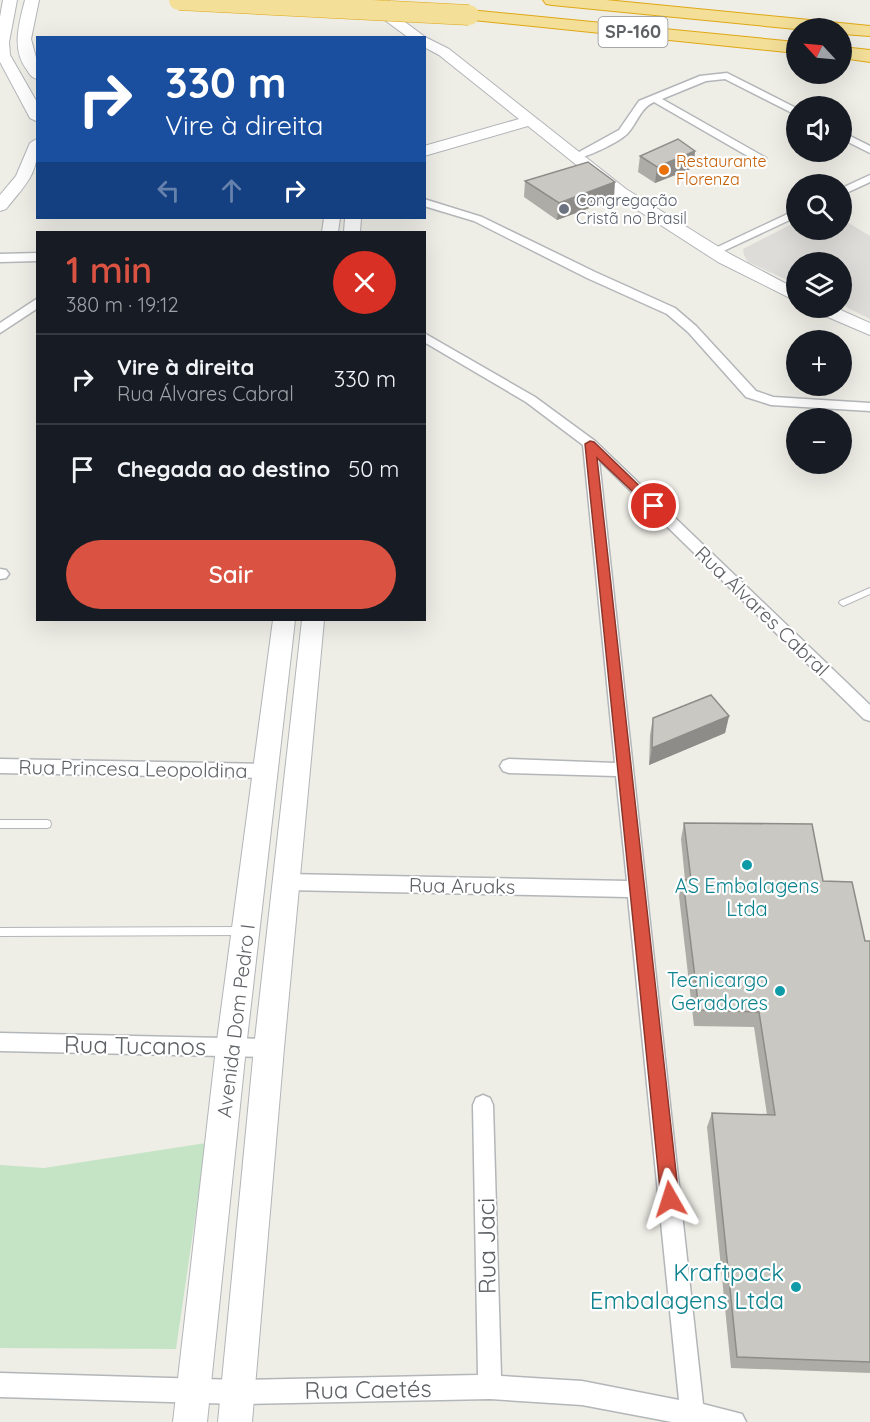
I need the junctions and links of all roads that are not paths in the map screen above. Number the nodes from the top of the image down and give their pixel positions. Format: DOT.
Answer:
graph roads {
  1 [pos="10,0"];
  2 [pos="32,0"];
  3 [pos="179,0"];
  4 [pos="381,0"];
  5 [pos="552,0"];
  6 [pos="870,31"];
  7 [pos="415,36"];
  8 [pos="426,42"];
  9 [pos="786,47"];
  10 [pos="852,54"];
  11 [pos="870,56"];
  12 [pos="36,73"];
  13 [pos="18,81"];
  14 [pos="36,94"];
  15 [pos="654,98"];
  16 [pos="786,107"];
  17 [pos="36,114"];
  18 [pos="525,116"];
  19 [pos="426,139"];
  20 [pos="852,140"];
  21 [pos="36,148"];
  22 [pos="426,149"];
  23 [pos="870,150"];
  24 [pos="575,157"];
  25 [pos="762,160"];
  26 [pos="870,178"];
  27 [pos="36,183"];
  28 [pos="852,187"];
  29 [pos="426,203"];
  30 [pos="4,212"];
  31 [pos="786,218"];
  32 [pos="713,252"];
  33 [pos="36,256"];
  34 [pos="0,258"];
  35 [pos="786,291"];
  36 [pos="36,303"];
  37 [pos="844,318"];
  38 [pos="0,329"];
  39 [pos="870,330"];
  40 [pos="426,338"];
  41 [pos="870,406"];
  42 [pos="590,444"];
  43 [pos="870,591"];
  44 [pos="843,603"];
  45 [pos="283,630"];
  46 [pos="312,630"];
  47 [pos="870,715"];
  48 [pos="0,766"];
  49 [pos="509,766"];
  50 [pos="624,770"];
  51 [pos="266,771"];
  52 [pos="0,824"];
  53 [pos="47,824"];
  54 [pos="286,882"];
  55 [pos="637,889"];
  56 [pos="246,931"];
  57 [pos="0,933"];
  58 [pos="0,1042"];
  59 [pos="231,1048"];
  60 [pos="269,1048"];
  61 [pos="483,1105"];
  62 [pos="0,1385"];
  63 [pos="490,1387"];
  64 [pos="194,1390"];
  65 [pos="238,1392"];
  66 [pos="693,1418"];
  67 [pos="190,1422"];
  68 [pos="235,1422"];
  69 [pos="734,1422"];
  1 -- 13 [label="main road"];
  2 -- 12 [label="main road"];
  3 -- 9 [label="highway, SP-160, bridge"];
  4 -- 7 [label="main road"];
  5 -- 6 [label="highway, SP-160"];
  8 -- 18 [label="main road"];
  10 -- 11 [label="highway"];
  13 -- 14 [label="main road"];
  13 -- 17 [label="main road"];
  15 -- 16 [label="street"];
  15 -- 24 [label="street"];
  15 -- 25 [label="street"];
  18 -- 19 [label="main road"];
  18 -- 22 [label="main road"];
  18 -- 24 [label="main road"];
  20 -- 23 [label="street"];
  21 -- 30 [label="main road"];
  24 -- 32 [label="main road"];
  26 -- 28 [label="street"];
  27 -- 30 [label="main road"];
  29 -- 41 [label="street"];
  31 -- 32 [label="street"];
  32 -- 35 [label="main road"];
  33 -- 34 [label="street"];
  36 -- 38 [label="street"];
  37 -- 39 [label="main road"];
  40 -- 42 [label="street, Rua Álvares Cabral"];
  42 -- 47 [label="street, Rua Álvares Cabral"];
  42 -- 50 [label="street"];
  43 -- 44 [label="lane"];
  45 -- 46 [label="main road"];
  45 -- 51 [label="main road, Avenida Dom Pedro I"];
  46 -- 54 [label="main road, Avenida Dom Pedro I"];
  48 -- 51 [label="street, Rua Princesa Leopoldina"];
  49 -- 50 [label="street"];
  50 -- 55 [label="street"];
  51 -- 56 [label="main road, Avenida Dom Pedro I"];
  52 -- 53 [label="lane"];
  54 -- 55 [label="street, Rua Aruaks"];
  54 -- 60 [label="main road, Avenida Dom Pedro I"];
  55 -- 66 [label="street"];
  56 -- 57 [label="lane"];
  56 -- 59 [label="main road, Avenida Dom Pedro I"];
  58 -- 59 [label="street, Rua Tucanos"];
  59 -- 60 [label="street, Rua Tucanos"];
  59 -- 64 [label="main road, Avenida Dom Pedro I"];
  60 -- 65 [label="main road, Avenida Dom Pedro I"];
  61 -- 63 [label="street, Rua Jaci"];
  62 -- 64 [label="street, Rua Caetés"];
  63 -- 65 [label="street, Rua Caetés"];
  63 -- 66 [label="street, Rua Caetés"];
  64 -- 65 [label="street, Rua Caetés"];
  64 -- 67 [label="main road, Avenida Dom Pedro I"];
  65 -- 68 [label="main road, Avenida Dom Pedro I"];
  66 -- 69 [label="street, Rua Caetés"];
}
